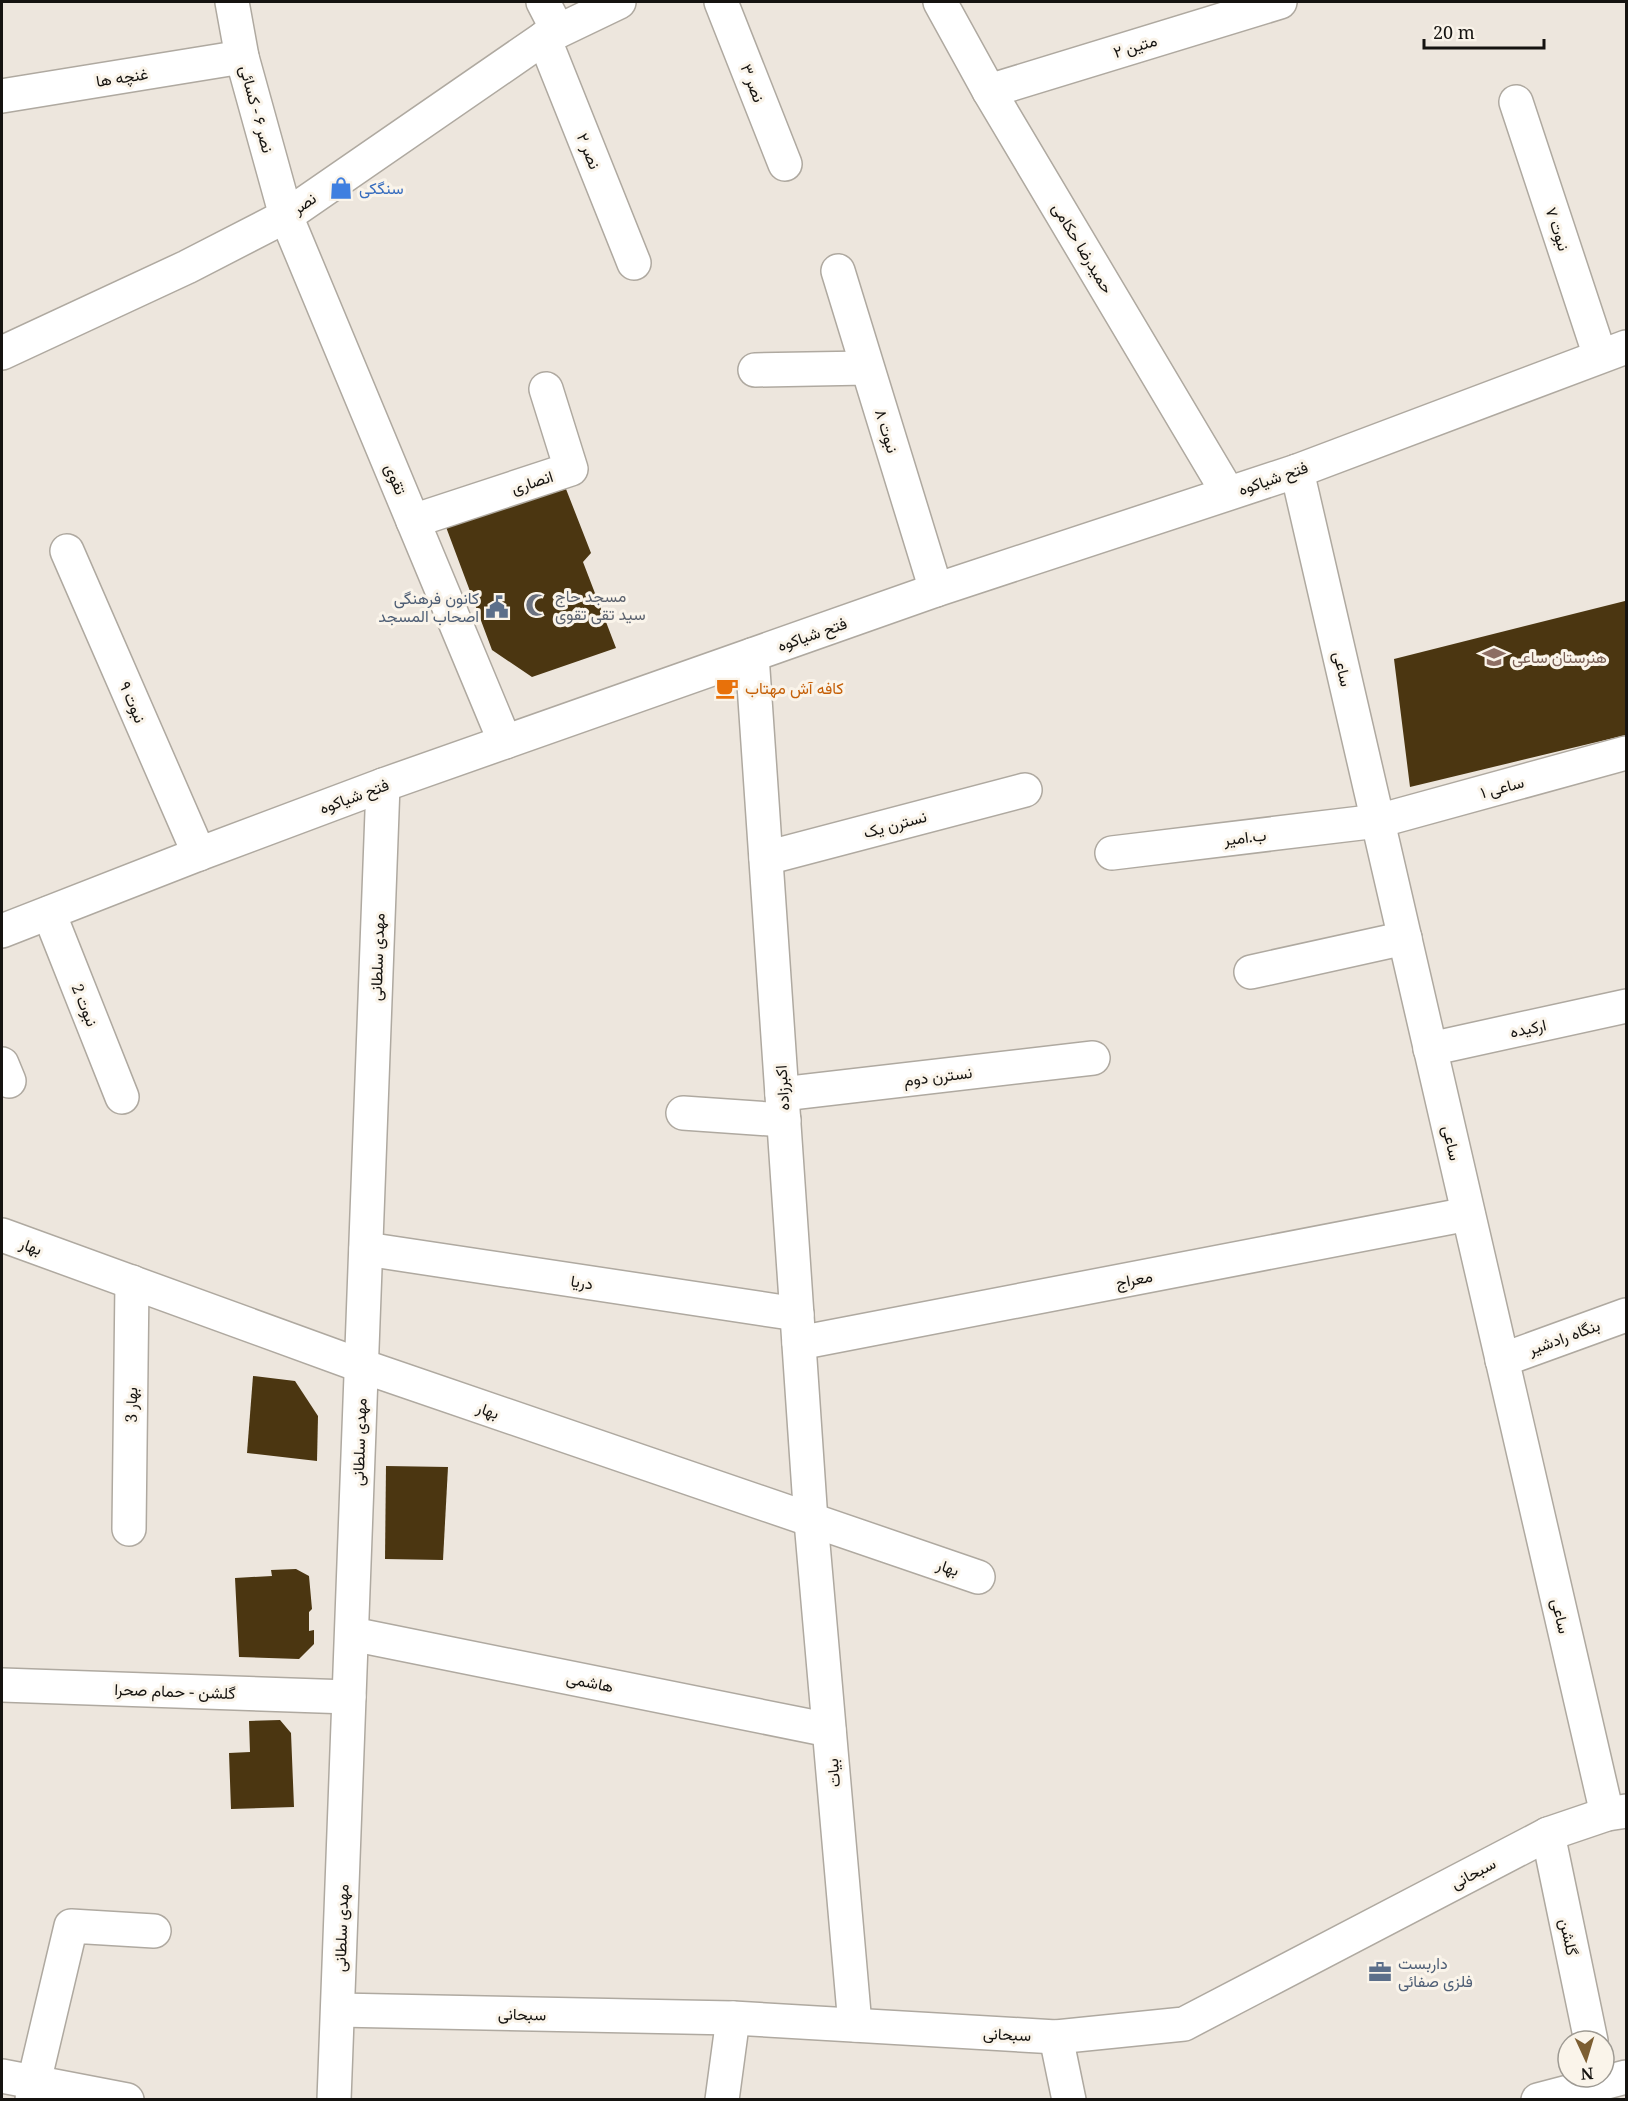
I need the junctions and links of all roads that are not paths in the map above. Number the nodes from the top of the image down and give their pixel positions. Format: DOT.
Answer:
graph roads {
  1 [pos="232,2"];
  2 [pos="543,2"];
  3 [pos="618,2"];
  4 [pos="721,2"];
  5 [pos="940,2"];
  6 [pos="1280,2"];
  7 [pos="551,35"];
  8 [pos="242,57"];
  9 [pos="989,91"];
  10 [pos="2,96"];
  11 [pos="1516,102"];
  12 [pos="784,164"];
  13 [pos="286,216"];
  14 [pos="634,263"];
  15 [pos="838,272"];
  16 [pos="1613,352"];
  17 [pos="2,353"];
  18 [pos="867,368"];
  19 [pos="755,370"];
  20 [pos="546,389"];
  21 [pos="1297,471"];
  22 [pos="1228,493"];
  23 [pos="413,521"];
  24 [pos="68,550"];
  25 [pos="936,590"];
  26 [pos="752,655"];
  27 [pos="505,742"];
  28 [pos="1626,753"];
  29 [pos="383,785"];
  30 [pos="1024,790"];
  31 [pos="1378,821"];
  32 [pos="1112,853"];
  33 [pos="199,854"];
  34 [pos="766,858"];
  35 [pos="49,913"];
  36 [pos="2,931"];
  37 [pos="1405,938"];
  38 [pos="1251,972"];
  39 [pos="1626,1006"];
  40 [pos="1430,1049"];
  41 [pos="1093,1058"];
  42 [pos="122,1097"];
  43 [pos="783,1107"];
  44 [pos="683,1113"];
  45 [pos="1468,1214"];
  46 [pos="2,1235"];
  47 [pos="366,1249"];
  48 [pos="132,1282"];
  49 [pos="1626,1315"];
  50 [pos="798,1329"];
  51 [pos="1502,1360"];
  52 [pos="362,1366"];
  53 [pos="811,1521"];
  54 [pos="129,1529"];
  55 [pos="978,1577"];
  56 [pos="352,1634"];
  57 [pos="2,1685"];
  58 [pos="349,1697"];
  59 [pos="829,1730"];
  60 [pos="1617,1812"];
  61 [pos="1548,1834"];
  62 [pos="154,1930"];
  63 [pos="338,2010"];
  64 [pos="733,2018"];
  65 [pos="855,2025"];
  66 [pos="1589,2029"];
  67 [pos="1056,2037"];
  68 [pos="2,2076"];
  69 [pos="1585,2089"];
  70 [pos="33,2091"];
  71 [pos="127,2100"];
  72 [pos="334,2100"];
  73 [pos="722,2100"];
  74 [pos="1069,2100"];
  75 [pos="1538,2100"];
  1 -- 8 [label="street, نصر ۶ - کسائی"];
  2 -- 7 [label="street, نصر ۲"];
  3 -- 7 [label="street, نصر"];
  4 -- 12 [label="street, نصر ۳"];
  5 -- 9 [label="street, حمیدرضا حکامی"];
  6 -- 9 [label="street, متین ۲"];
  7 -- 13 [label="street, نصر"];
  7 -- 14 [label="street, نصر ۲"];
  8 -- 10 [label="street, غنچه ها"];
  8 -- 13 [label="street, نصر ۶ - کسائی"];
  9 -- 22 [label="street, حمیدرضا حکامی"];
  11 -- 16 [label="street, نبوت ۷"];
  13 -- 17 [label="street, نصر"];
  13 -- 23 [label="street, تقوی"];
  15 -- 18 [label="street, نبوت ۸"];
  16 -- 21 [label="street, فتح شیاکوه"];
  18 -- 19 [label="street"];
  18 -- 25 [label="street, نبوت ۸"];
  20 -- 23 [label="street, انصاری"];
  21 -- 22 [label="street, فتح شیاکوه"];
  21 -- 31 [label="street, ساعی"];
  22 -- 25 [label="street, فتح شیاکوه"];
  23 -- 27 [label="street, تقوی"];
  24 -- 33 [label="street, نبوت ۹"];
  25 -- 26 [label="street, فتح شیاکوه"];
  26 -- 27 [label="street, فتح شیاکوه"];
  26 -- 34 [label="street, اکبرزاده"];
  27 -- 29 [label="street, فتح شیاکوه"];
  28 -- 31 [label="street, ساعی ۱"];
  29 -- 33 [label="street, فتح شیاکوه"];
  29 -- 47 [label="street, مهدی سلطانی"];
  30 -- 34 [label="street, نسترن یک"];
  31 -- 32 [label="street, ب.امیر"];
  31 -- 37 [label="street, ساعی"];
  33 -- 35 [label="street, فتح شیاکوه"];
  34 -- 43 [label="street, اکبرزاده"];
  35 -- 36 [label="street, فتح شیاکوه"];
  35 -- 42 [label="street, نبوت 2"];
  37 -- 38 [label="street"];
  37 -- 40 [label="street, ساعی"];
  39 -- 40 [label="street, ارکیده"];
  40 -- 45 [label="street, ساعی"];
  41 -- 43 [label="street, نسترن دوم"];
  43 -- 44 [label="street, نسترن دوم"];
  43 -- 50 [label="street, اکبرزاده"];
  45 -- 50 [label="street, معراج"];
  45 -- 51 [label="street, ساعی"];
  46 -- 48 [label="street, بهار"];
  47 -- 50 [label="street, دریا"];
  47 -- 52 [label="street, مهدی سلطانی"];
  48 -- 52 [label="street, بهار"];
  48 -- 54 [label="street, بهار 3"];
  49 -- 51 [label="street, بنگاه رادشیر"];
  50 -- 53 [label="street, اکبرزاده"];
  51 -- 60 [label="street, ساعی"];
  52 -- 53 [label="street, بهار"];
  52 -- 56 [label="street, مهدی سلطانی"];
  53 -- 55 [label="street, بهار"];
  53 -- 59 [label="street, بیات"];
  56 -- 58 [label="street, مهدی سلطانی"];
  56 -- 59 [label="street, هاشمی"];
  57 -- 58 [label="street, گلشن - حمام صحرا"];
  58 -- 63 [label="street, مهدی سلطانی"];
  59 -- 65 [label="street, بیات"];
  60 -- 61 [label="street, سبحانی"];
  61 -- 66 [label="street, گلشن"];
  61 -- 67 [label="street, سبحانی"];
  62 -- 70 [label="street"];
  63 -- 64 [label="street, سبحانی"];
  63 -- 72 [label="street, مهدی سلطانی"];
  64 -- 65 [label="street, سبحانی"];
  64 -- 73 [label="street"];
  65 -- 67 [label="street, سبحانی"];
  67 -- 74 [label="street"];
  68 -- 70 [label="street"];
  69 -- 75 [label="street"];
  70 -- 71 [label="street"];
}
